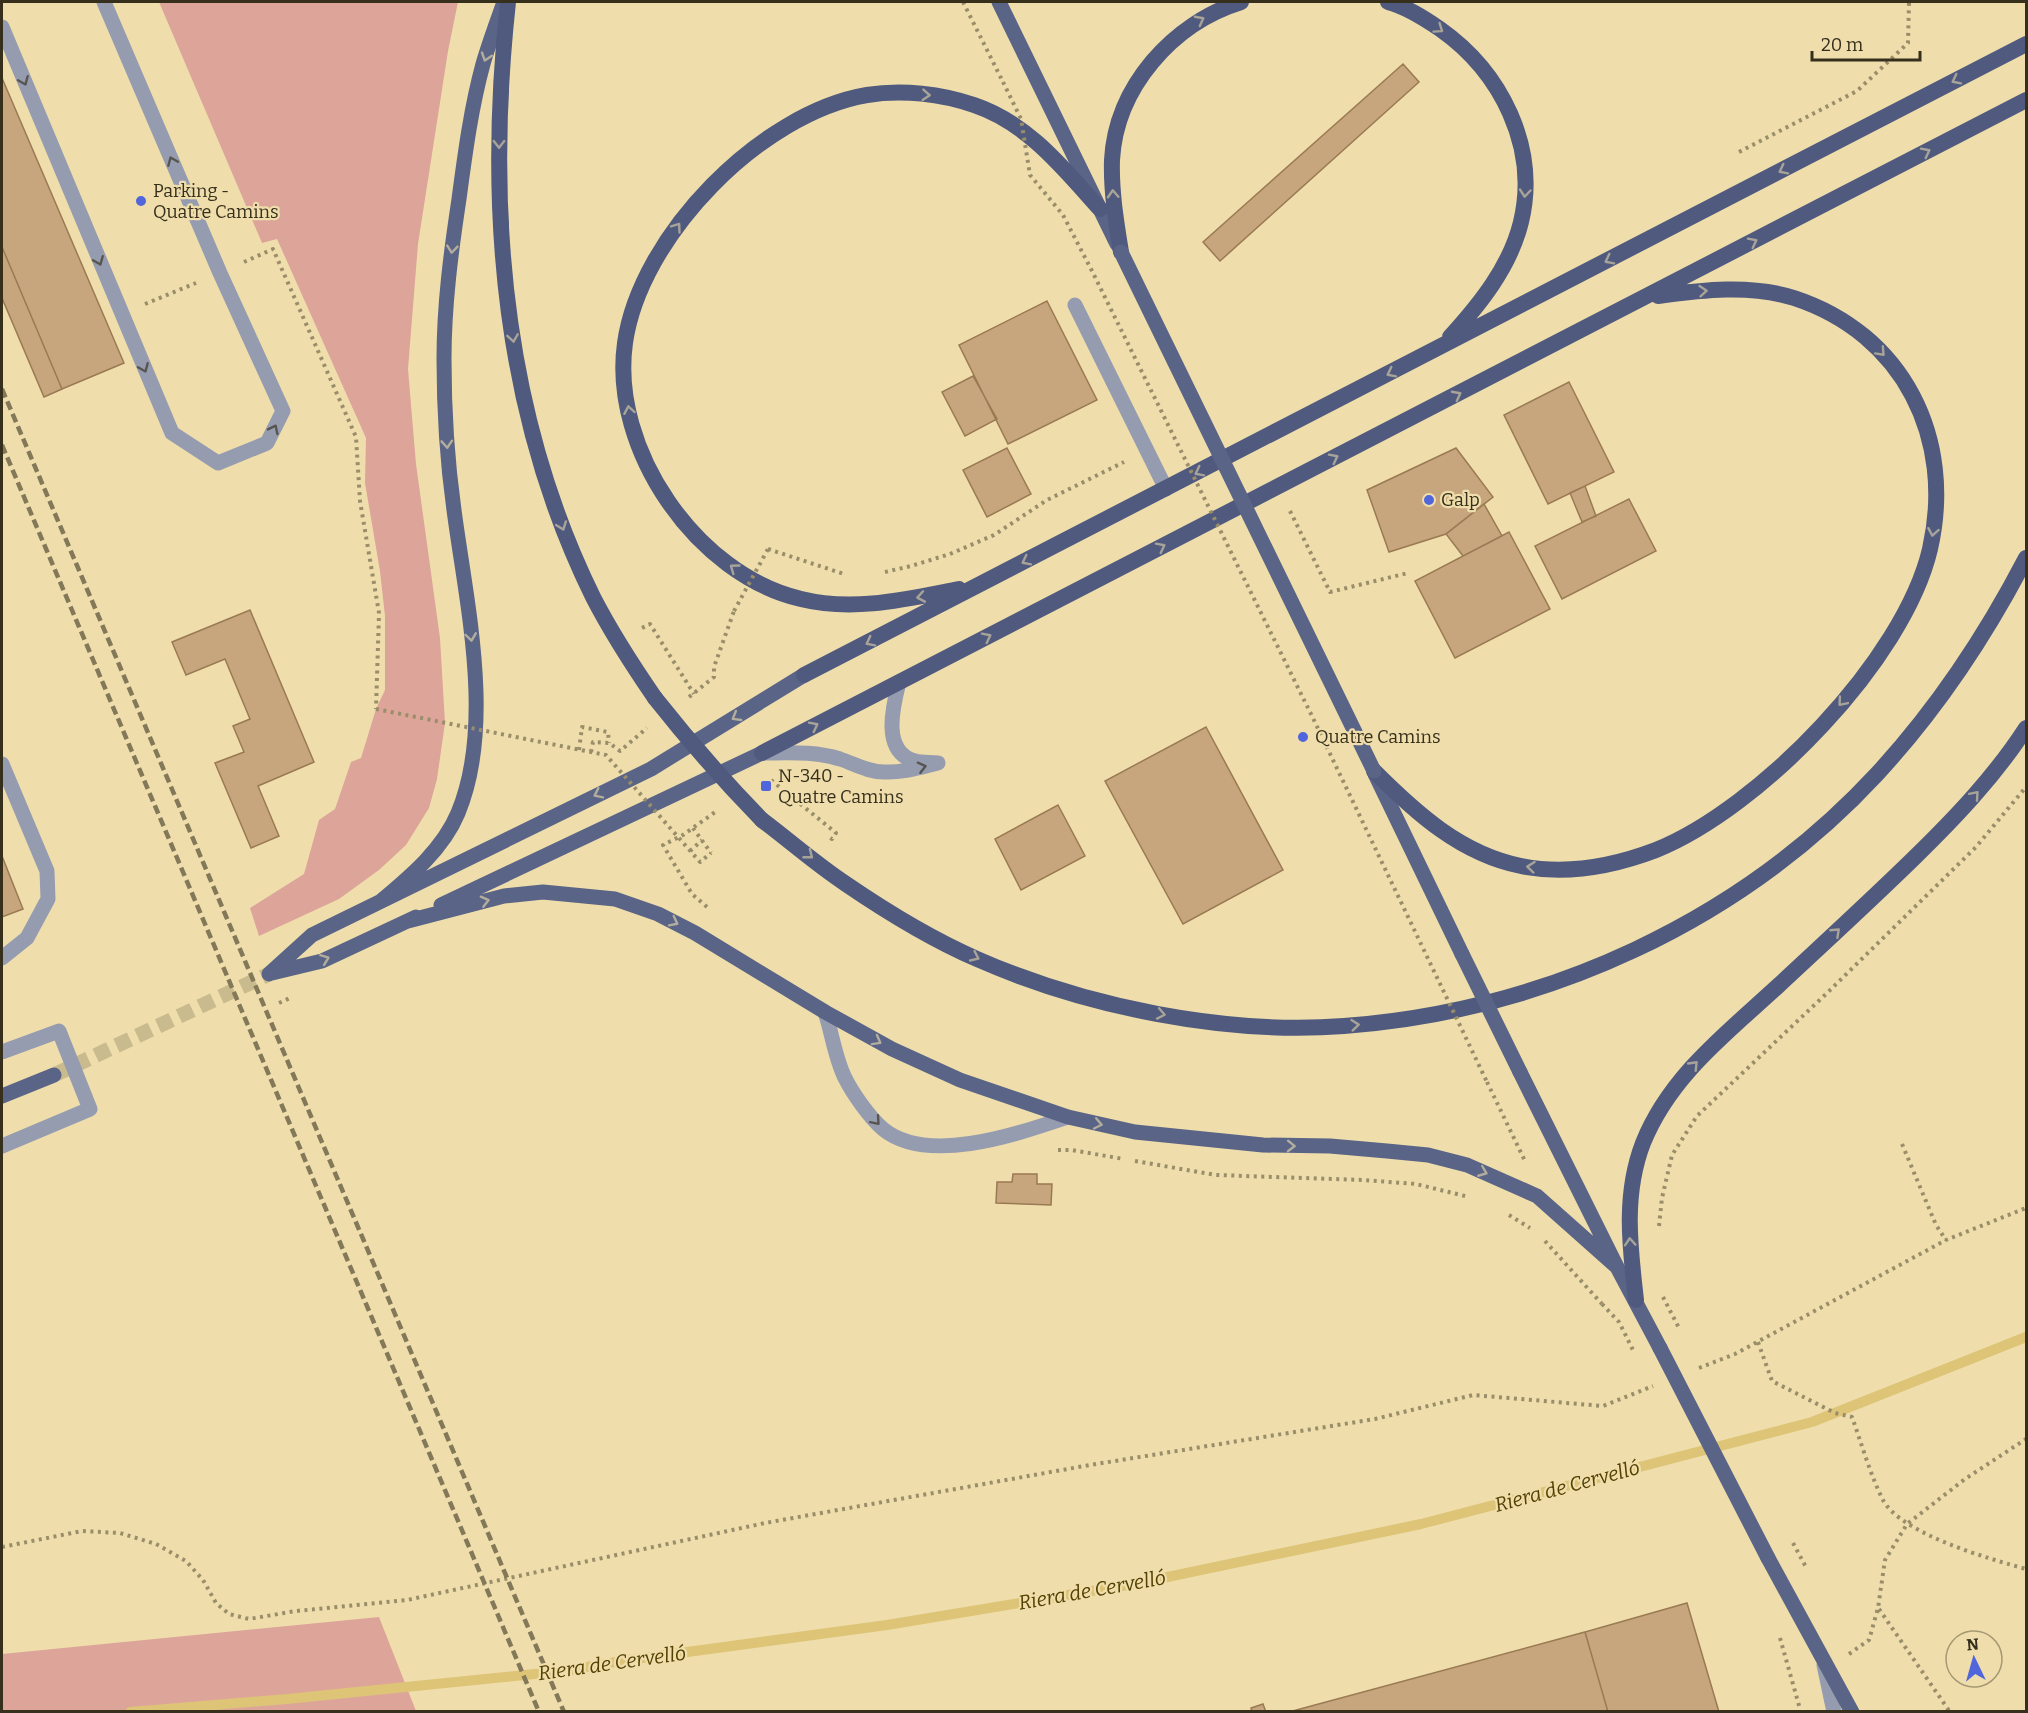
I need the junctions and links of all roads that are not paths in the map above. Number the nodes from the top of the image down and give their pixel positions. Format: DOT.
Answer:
graph roads {
  1 [pos="104,2"];
  2 [pos="506,2"];
  3 [pos="999,2"];
  4 [pos="1241,2"];
  5 [pos="1388,2"];
  6 [pos="2,27"];
  7 [pos="2026,44"];
  8 [pos="2026,100"];
  9 [pos="1100,209"];
  10 [pos="1121,252"];
  11 [pos="1645,297"];
  12 [pos="1075,305"];
  13 [pos="1443,346"];
  14 [pos="1166,489"];
  15 [pos="2026,558"];
  16 [pos="978,586"];
  17 [pos="804,675"];
  18 [pos="899,682"];
  19 [pos="2026,728"];
  20 [pos="762,753"];
  21 [pos="2,764"];
  22 [pos="1374,771"];
  23 [pos="381,902"];
  24 [pos="408,921"];
  25 [pos="2,958"];
  26 [pos="825,1012"];
  27 [pos="2,1052"];
  28 [pos="54,1075"];
  29 [pos="2,1095"];
  30 [pos="1068,1117"];
  31 [pos="2,1146"];
  32 [pos="1617,1267"];
  33 [pos="1636,1300"];
  34 [pos="1823,1660"];
  35 [pos="1834,1712"];
  36 [pos="1851,1712"];
  6 -- 1 [label="street, one-way"];
  2 -- 15 [label="highway, one-way, bridge"];
  2 -- 23 [label="main road, one-way"];
  3 -- 9 [label="main road"];
  10 -- 4 [label="highway, one-way"];
  5 -- 13 [label="highway, one-way"];
  7 -- 13 [label="highway, one-way"];
  11 -- 8 [label="highway, one-way"];
  9 -- 10 [label="main road"];
  16 -- 9 [label="highway, one-way"];
  10 -- 22 [label="main road, bridge"];
  18 -- 11 [label="highway, one-way"];
  11 -- 22 [label="highway, one-way"];
  12 -- 14 [label="street"];
  13 -- 14 [label="highway, one-way"];
  14 -- 16 [label="highway, one-way"];
  16 -- 17 [label="highway, one-way"];
  17 -- 23 [label="main road, one-way"];
  20 -- 18 [label="highway, one-way"];
  20 -- 18 [label="street, one-way"];
  33 -- 19 [label="highway, one-way"];
  20 -- 24 [label="main road"];
  21 -- 25 [label="street"];
  22 -- 32 [label="main road, bridge"];
  23 -- 24 [label="main road, one-way"];
  24 -- 26 [label="main road, one-way"];
  26 -- 30 [label="main road, one-way"];
  26 -- 30 [label="street, one-way"];
  27 -- 31 [label="street"];
  28 -- 29 [label="main road"];
  30 -- 32 [label="main road, one-way"];
  32 -- 33 [label="main road"];
  33 -- 34 [label="main road, bridge"];
  34 -- 35 [label="street"];
  34 -- 36 [label="main road"];
}
